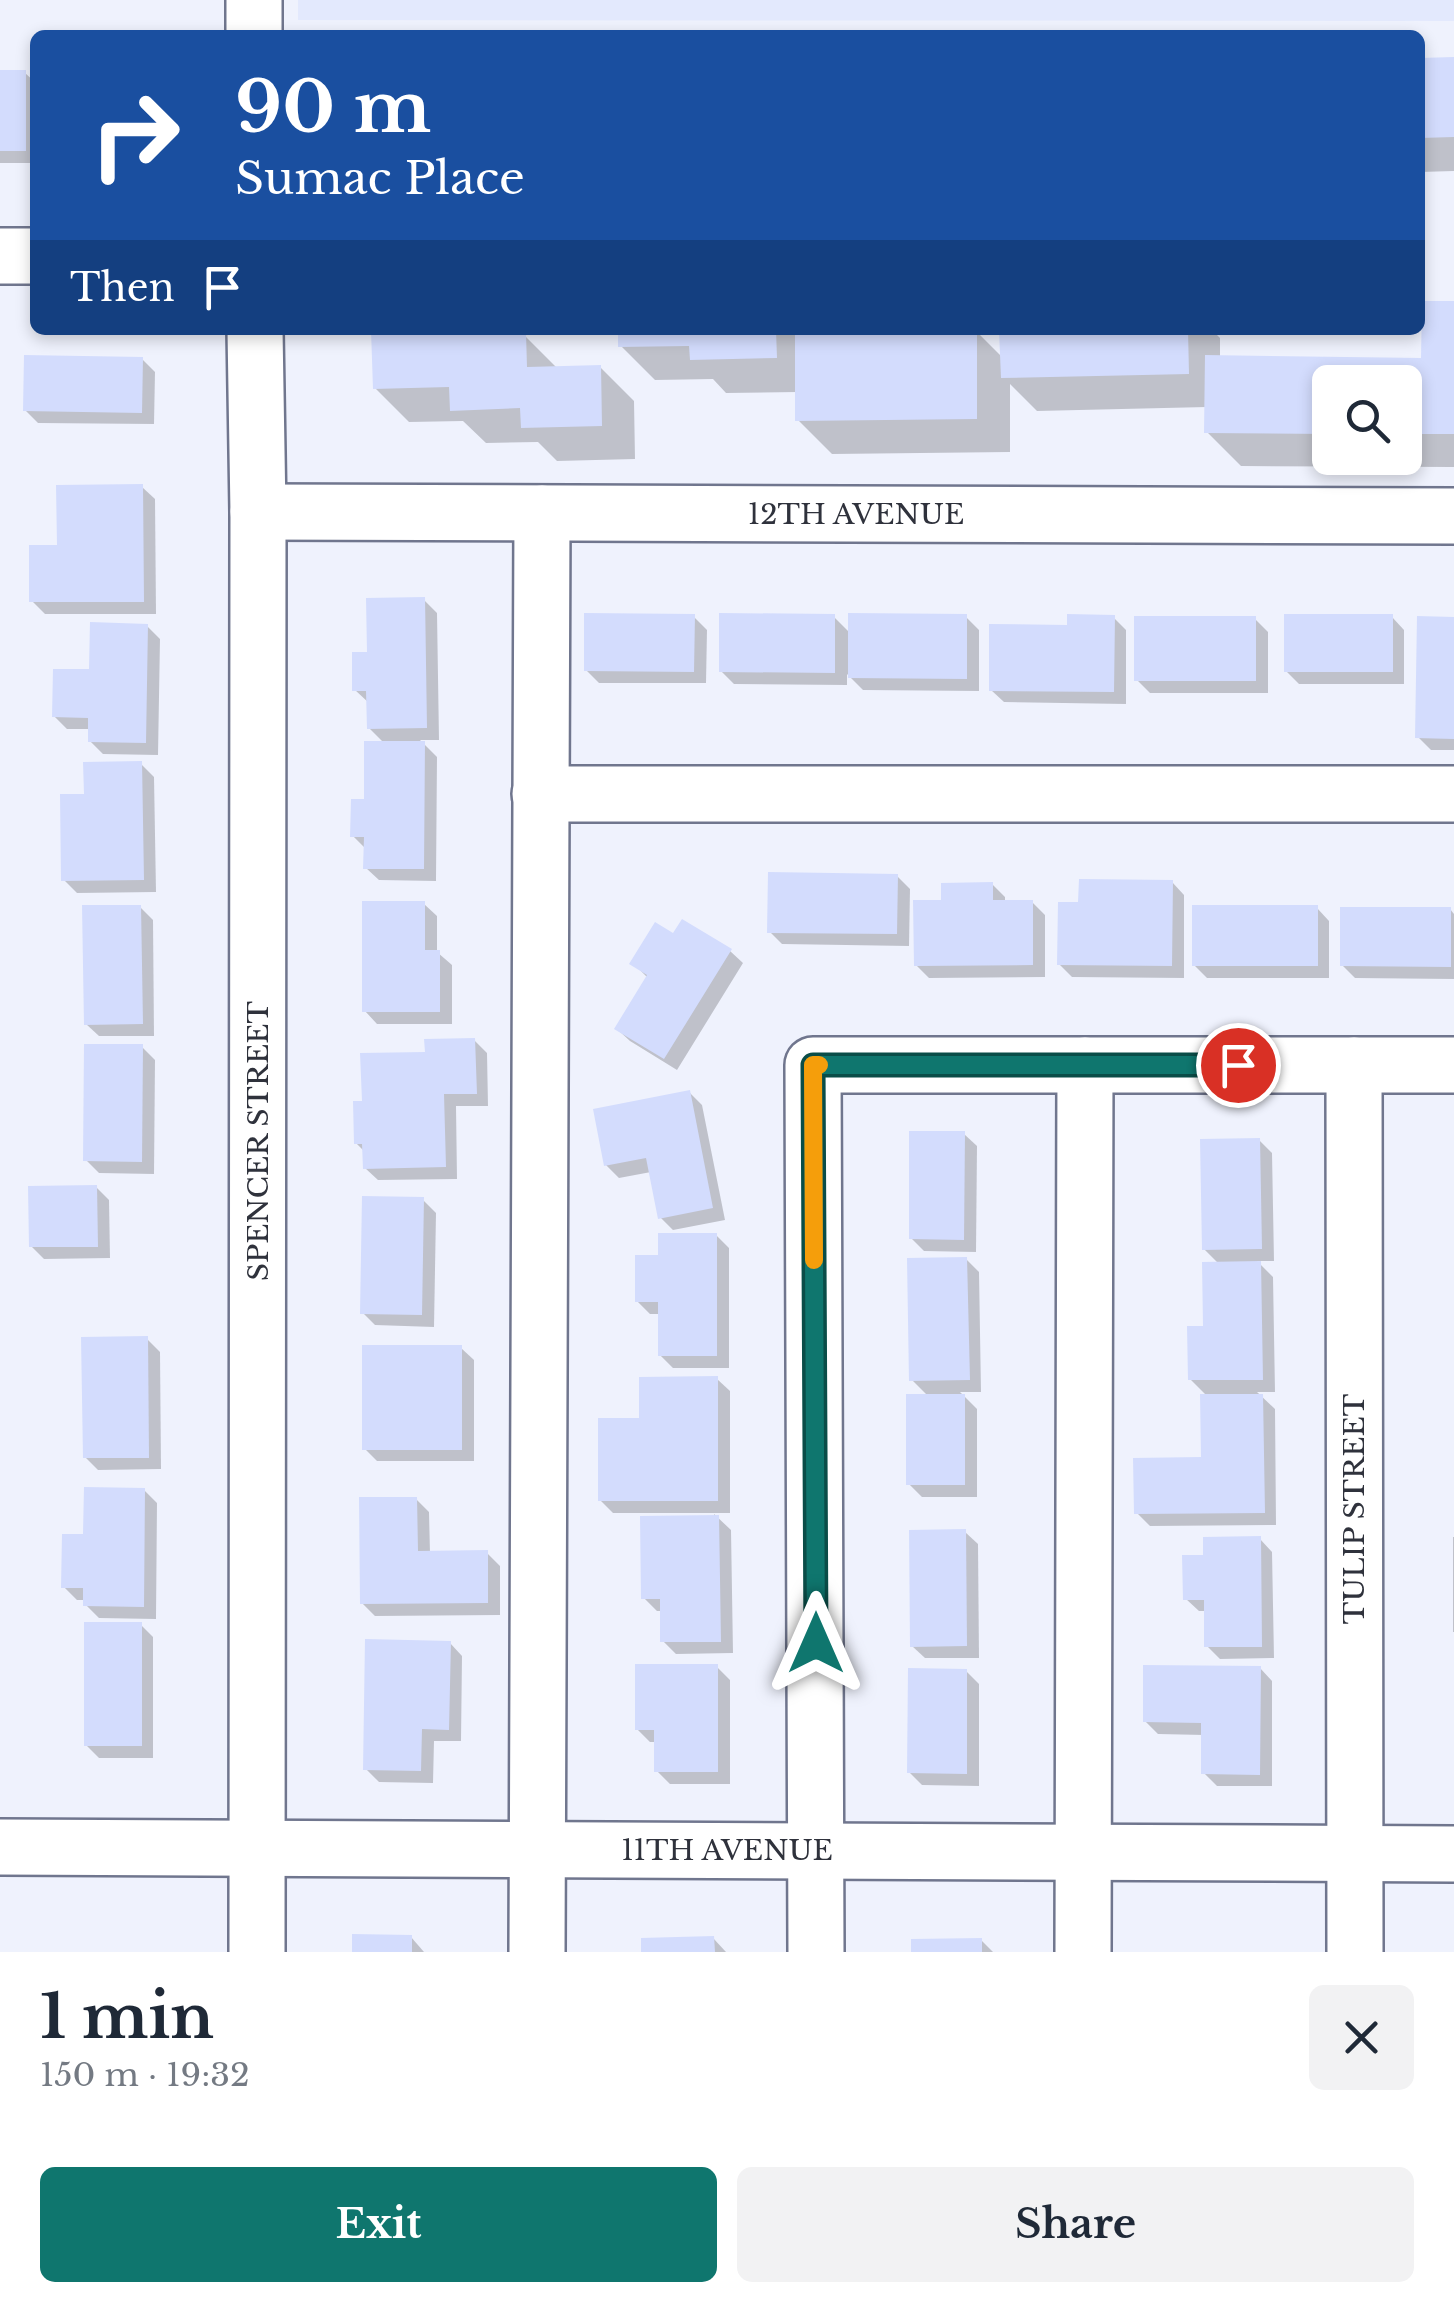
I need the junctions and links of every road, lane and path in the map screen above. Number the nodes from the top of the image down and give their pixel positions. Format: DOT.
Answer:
graph roads {
  1 [pos="254,0"];
  2 [pos="254,30"];
  3 [pos="0,256"];
  4 [pos="30,256"];
  5 [pos="255,335"];
  6 [pos="258,512"];
  7 [pos="542,513"];
  8 [pos="1454,516"];
  9 [pos="540,794"];
  10 [pos="1454,794"];
  11 [pos="1085,1065"];
  12 [pos="1354,1065"];
  13 [pos="1454,1065"];
  14 [pos="0,1847"];
  15 [pos="257,1848"];
  16 [pos="537,1850"];
  17 [pos="816,1850"];
  18 [pos="1082,1852"];
  19 [pos="1354,1853"];
  20 [pos="1454,1854"];
  21 [pos="257,1952"];
  22 [pos="537,1952"];
  23 [pos="816,1952"];
  24 [pos="1083,1952"];
  25 [pos="1356,1952"];
  1 -- 2 [label="street"];
  3 -- 4 [label="street"];
  5 -- 6 [label="street, SPENCER STREET"];
  6 -- 7 [label="street, 12TH AVENUE"];
  6 -- 15 [label="street, SPENCER STREET"];
  7 -- 8 [label="street, 12TH AVENUE"];
  7 -- 9 [label="street"];
  9 -- 10 [label="street"];
  9 -- 16 [label="street"];
  11 -- 12 [label="street"];
  11 -- 17 [label="street"];
  11 -- 18 [label="street"];
  12 -- 13 [label="street"];
  12 -- 19 [label="street, TULIP STREET"];
  14 -- 15 [label="street, 11TH AVENUE"];
  15 -- 16 [label="street, 11TH AVENUE"];
  15 -- 21 [label="street, SPENCER STREET"];
  16 -- 17 [label="street, 11TH AVENUE"];
  16 -- 22 [label="street"];
  17 -- 18 [label="street, 11TH AVENUE"];
  17 -- 23 [label="street"];
  18 -- 19 [label="street, 11TH AVENUE"];
  18 -- 24 [label="street"];
  19 -- 20 [label="street, 11TH AVENUE"];
  19 -- 25 [label="street, TULIP STREET"];
}
